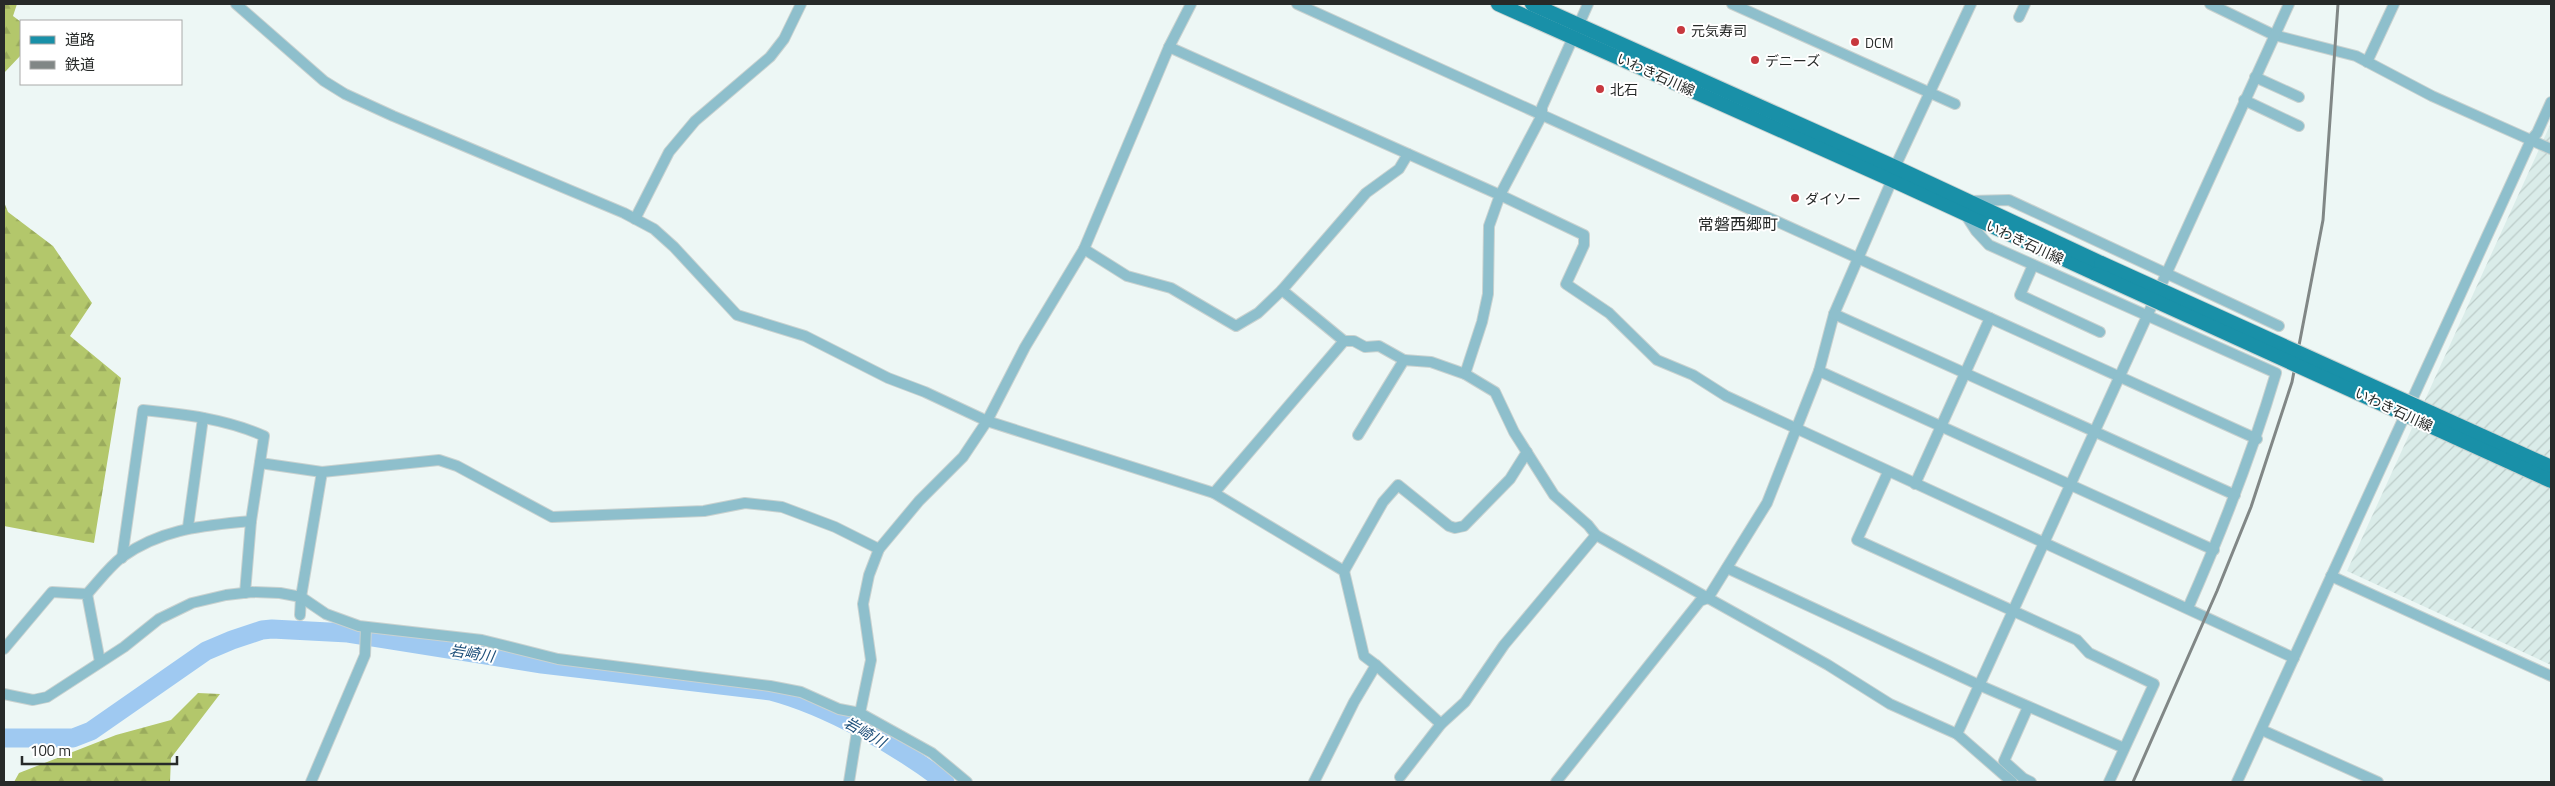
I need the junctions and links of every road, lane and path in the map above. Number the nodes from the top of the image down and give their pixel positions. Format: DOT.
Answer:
graph roads {
  1 [pos="236,4"];
  2 [pos="801,4"];
  3 [pos="1191,4"];
  4 [pos="1298,4"];
  5 [pos="1498,4"];
  6 [pos="1532,4"];
  7 [pos="1588,4"];
  8 [pos="1732,4"];
  9 [pos="1971,4"];
  10 [pos="2025,4"];
  11 [pos="2210,4"];
  12 [pos="2289,4"];
  13 [pos="2394,4"];
  14 [pos="2019,17"];
  15 [pos="1576,31"];
  16 [pos="2274,35"];
  17 [pos="1169,47"];
  18 [pos="2367,62"];
  19 [pos="2255,76"];
  20 [pos="1929,92"];
  21 [pos="2299,97"];
  22 [pos="2244,100"];
  23 [pos="2551,102"];
  24 [pos="1955,104"];
  25 [pos="1542,114"];
  26 [pos="2299,126"];
  27 [pos="2531,140"];
  28 [pos="2551,149"];
  29 [pos="1408,154"];
  30 [pos="1893,173"];
  31 [pos="1500,200"];
  32 [pos="1968,208"];
  33 [pos="635,219"];
  34 [pos="1084,249"];
  35 [pos="1857,258"];
  36 [pos="2033,265"];
  37 [pos="2098,268"];
  38 [pos="2166,275"];
  39 [pos="1282,290"];
  40 [pos="1834,314"];
  41 [pos="2147,315"];
  42 [pos="1990,318"];
  43 [pos="2279,326"];
  44 [pos="2100,332"];
  45 [pos="1344,341"];
  46 [pos="1404,360"];
  47 [pos="1819,372"];
  48 [pos="1965,373"];
  49 [pos="1465,374"];
  50 [pos="2120,377"];
  51 [pos="203,418"];
  52 [pos="988,421"];
  53 [pos="1941,426"];
  54 [pos="1798,428"];
  55 [pos="2095,431"];
  56 [pos="1358,435"];
  57 [pos="2257,439"];
  58 [pos="1527,452"];
  59 [pos="260,463"];
  60 [pos="2551,467"];
  61 [pos="322,472"];
  62 [pos="1888,472"];
  63 [pos="2551,481"];
  64 [pos="1914,484"];
  65 [pos="2070,485"];
  66 [pos="1214,493"];
  67 [pos="2235,495"];
  68 [pos="251,521"];
  69 [pos="188,527"];
  70 [pos="1596,534"];
  71 [pos="2044,544"];
  72 [pos="879,549"];
  73 [pos="2214,550"];
  74 [pos="122,558"];
  75 [pos="1727,568"];
  76 [pos="1344,571"];
  77 [pos="2331,576"];
  78 [pos="245,593"];
  79 [pos="87,594"];
  80 [pos="300,597"];
  81 [pos="1708,598"];
  82 [pos="2188,608"];
  83 [pos="2013,611"];
  84 [pos="300,615"];
  85 [pos="366,627"];
  86 [pos="4,649"];
  87 [pos="2294,658"];
  88 [pos="100,662"];
  89 [pos="1376,665"];
  90 [pos="2551,676"];
  91 [pos="1979,685"];
  92 [pos="4,694"];
  93 [pos="2028,707"];
  94 [pos="859,717"];
  95 [pos="1441,724"];
  96 [pos="2262,730"];
  97 [pos="1957,734"];
  98 [pos="2124,748"];
  99 [pos="1400,777"];
  100 [pos="310,782"];
  101 [pos="849,782"];
  102 [pos="967,782"];
  103 [pos="1314,782"];
  104 [pos="1556,782"];
  105 [pos="2012,782"];
  106 [pos="2031,782"];
  107 [pos="2108,782"];
  108 [pos="2237,782"];
  109 [pos="2378,782"];
  1 -- 33 [label="street"];
  2 -- 33 [label="street"];
  3 -- 17 [label="street"];
  4 -- 25 [label="street"];
  5 -- 15 [label="main road, いわき石川線"];
  6 -- 15 [label="main road, いわき石川線"];
  7 -- 15 [label="street"];
  8 -- 20 [label="street"];
  9 -- 20 [label="street"];
  10 -- 14 [label="street"];
  11 -- 16 [label="street"];
  12 -- 16 [label="street"];
  13 -- 18 [label="street"];
  15 -- 25 [label="street"];
  15 -- 30 [label="main road, いわき石川線"];
  16 -- 18 [label="street"];
  16 -- 19 [label="street"];
  17 -- 29 [label="street"];
  17 -- 34 [label="street"];
  18 -- 27 [label="street"];
  19 -- 21 [label="street"];
  19 -- 22 [label="street"];
  20 -- 24 [label="street"];
  20 -- 30 [label="street"];
  22 -- 26 [label="street"];
  22 -- 38 [label="street"];
  23 -- 27 [label="street"];
  25 -- 31 [label="street"];
  25 -- 35 [label="street"];
  27 -- 28 [label="street"];
  27 -- 77 [label="street"];
  29 -- 31 [label="street"];
  29 -- 39 [label="street"];
  30 -- 32 [label="main road, いわき石川線"];
  30 -- 35 [label="street"];
  31 -- 49 [label="street"];
  31 -- 54 [label="street"];
  32 -- 36 [label="street"];
  32 -- 37 [label="main road, いわき石川線"];
  32 -- 38 [label="street"];
  33 -- 52 [label="street"];
  34 -- 39 [label="street"];
  34 -- 52 [label="street"];
  35 -- 40 [label="street"];
  35 -- 42 [label="street"];
  36 -- 41 [label="street"];
  36 -- 44 [label="street"];
  37 -- 60 [label="main road, いわき石川線, bridge"];
  37 -- 63 [label="main road, いわき石川線, bridge"];
  38 -- 41 [label="street"];
  38 -- 43 [label="street"];
  39 -- 45 [label="street"];
  40 -- 47 [label="street"];
  40 -- 48 [label="street"];
  41 -- 50 [label="street"];
  41 -- 57 [label="street"];
  42 -- 48 [label="street"];
  42 -- 50 [label="street"];
  45 -- 46 [label="street"];
  45 -- 66 [label="street"];
  46 -- 49 [label="street"];
  46 -- 56 [label="street"];
  47 -- 53 [label="street"];
  47 -- 54 [label="street"];
  48 -- 53 [label="street"];
  48 -- 55 [label="street"];
  49 -- 58 [label="street"];
  50 -- 55 [label="street"];
  50 -- 57 [label="street"];
  51 -- 59 [label="street"];
  51 -- 69 [label="street"];
  51 -- 74 [label="street"];
  52 -- 66 [label="street"];
  52 -- 72 [label="street"];
  53 -- 64 [label="street"];
  53 -- 65 [label="street"];
  54 -- 62 [label="street"];
  54 -- 75 [label="street"];
  55 -- 65 [label="street"];
  55 -- 67 [label="street"];
  57 -- 67 [label="street"];
  58 -- 70 [label="street"];
  58 -- 76 [label="street"];
  59 -- 61 [label="street"];
  59 -- 68 [label="street"];
  61 -- 72 [label="street"];
  61 -- 80 [label="street"];
  62 -- 64 [label="street"];
  62 -- 83 [label="street"];
  64 -- 71 [label="street"];
  65 -- 71 [label="street"];
  65 -- 73 [label="street"];
  66 -- 76 [label="street"];
  67 -- 73 [label="street"];
  68 -- 69 [label="street"];
  68 -- 78 [label="street"];
  69 -- 74 [label="street"];
  70 -- 81 [label="street"];
  70 -- 95 [label="street"];
  71 -- 82 [label="street"];
  71 -- 83 [label="street"];
  72 -- 94 [label="street"];
  73 -- 82 [label="street"];
  74 -- 79 [label="street"];
  75 -- 81 [label="street"];
  75 -- 91 [label="street"];
  76 -- 89 [label="street"];
  77 -- 87 [label="street"];
  77 -- 90 [label="street"];
  78 -- 80 [label="street"];
  78 -- 88 [label="street"];
  79 -- 86 [label="street"];
  79 -- 88 [label="street"];
  80 -- 84 [label="street"];
  80 -- 85 [label="street"];
  81 -- 97 [label="street"];
  81 -- 104 [label="street"];
  82 -- 87 [label="street"];
  83 -- 91 [label="street"];
  83 -- 98 [label="street"];
  85 -- 94 [label="street"];
  85 -- 100 [label="street"];
  87 -- 96 [label="street"];
  88 -- 92 [label="street"];
  89 -- 95 [label="street"];
  89 -- 103 [label="street"];
  91 -- 93 [label="street"];
  91 -- 97 [label="street"];
  93 -- 98 [label="street"];
  93 -- 106 [label="street"];
  94 -- 101 [label="street"];
  94 -- 102 [label="street"];
  95 -- 99 [label="street"];
  96 -- 108 [label="street"];
  96 -- 109 [label="street"];
  97 -- 105 [label="street"];
  98 -- 107 [label="street"];
}
